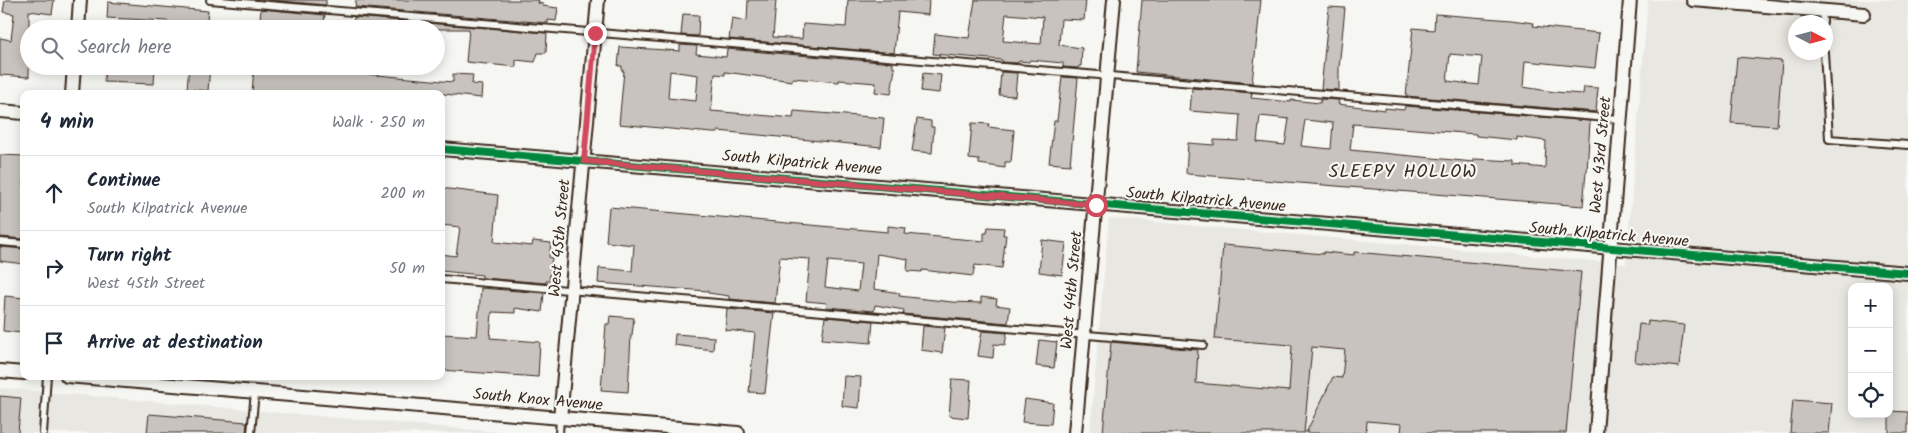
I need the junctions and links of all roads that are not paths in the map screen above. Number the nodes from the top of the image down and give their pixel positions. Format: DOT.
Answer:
graph roads {
  1 [pos="80,0"];
  2 [pos="210,0"];
  3 [pos="598,0"];
  4 [pos="1114,0"];
  5 [pos="1630,0"];
  6 [pos="1693,0"];
  7 [pos="1864,14"];
  8 [pos="1814,15"];
  9 [pos="1833,15"];
  10 [pos="79,20"];
  11 [pos="443,20"];
  12 [pos="445,20"];
  13 [pos="595,33"];
  14 [pos="1824,60"];
  15 [pos="73,75"];
  16 [pos="1107,77"];
  17 [pos="72,90"];
  18 [pos="0,111"];
  19 [pos="20,113"];
  20 [pos="1620,119"];
  21 [pos="1908,145"];
  22 [pos="445,149"];
  23 [pos="584,161"];
  24 [pos="1096,205"];
  25 [pos="0,242"];
  26 [pos="20,244"];
  27 [pos="1610,249"];
  28 [pos="1908,273"];
  29 [pos="445,279"];
  30 [pos="572,290"];
  31 [pos="1084,334"];
  32 [pos="1203,344"];
  33 [pos="0,371"];
  34 [pos="20,373"];
  35 [pos="47,380"];
  36 [pos="114,380"];
  37 [pos="255,392"];
  38 [pos="560,419"];
  39 [pos="43,433"];
  40 [pos="251,433"];
  41 [pos="559,433"];
  42 [pos="738,433"];
  43 [pos="1075,433"];
  44 [pos="1596,433"];
  1 -- 10 [label="street"];
  2 -- 11 [label="lane"];
  3 -- 13 [label="street, West 45th Street"];
  4 -- 16 [label="street, West 44th Street"];
  5 -- 20 [label="street, West 43rd Street"];
  6 -- 8 [label="street"];
  7 -- 9 [label="street"];
  12 -- 13 [label="lane"];
  13 -- 16 [label="lane"];
  13 -- 23 [label="street, West 45th Street"];
  14 -- 21 [label="lane"];
  15 -- 17 [label="street"];
  16 -- 20 [label="lane"];
  16 -- 24 [label="street, West 44th Street"];
  18 -- 19 [label="street"];
  20 -- 27 [label="street, West 43rd Street"];
  22 -- 23 [label="street, South Kilpatrick Avenue"];
  23 -- 24 [label="street, South Kilpatrick Avenue"];
  23 -- 30 [label="street, West 45th Street"];
  24 -- 27 [label="street, South Kilpatrick Avenue"];
  24 -- 31 [label="street, West 44th Street"];
  25 -- 26 [label="lane"];
  27 -- 28 [label="street, South Kilpatrick Avenue"];
  27 -- 44 [label="street, West 43rd Street"];
  29 -- 30 [label="lane"];
  30 -- 31 [label="lane"];
  30 -- 38 [label="street, West 45th Street"];
  31 -- 32 [label="lane"];
  31 -- 43 [label="street, West 44th Street"];
  33 -- 34 [label="street"];
  35 -- 39 [label="lane"];
  36 -- 37 [label="street, South Knox Avenue"];
  37 -- 38 [label="street, South Knox Avenue"];
  37 -- 40 [label="lane"];
  38 -- 41 [label="lane"];
  38 -- 42 [label="street, South Knox Avenue"];
}
